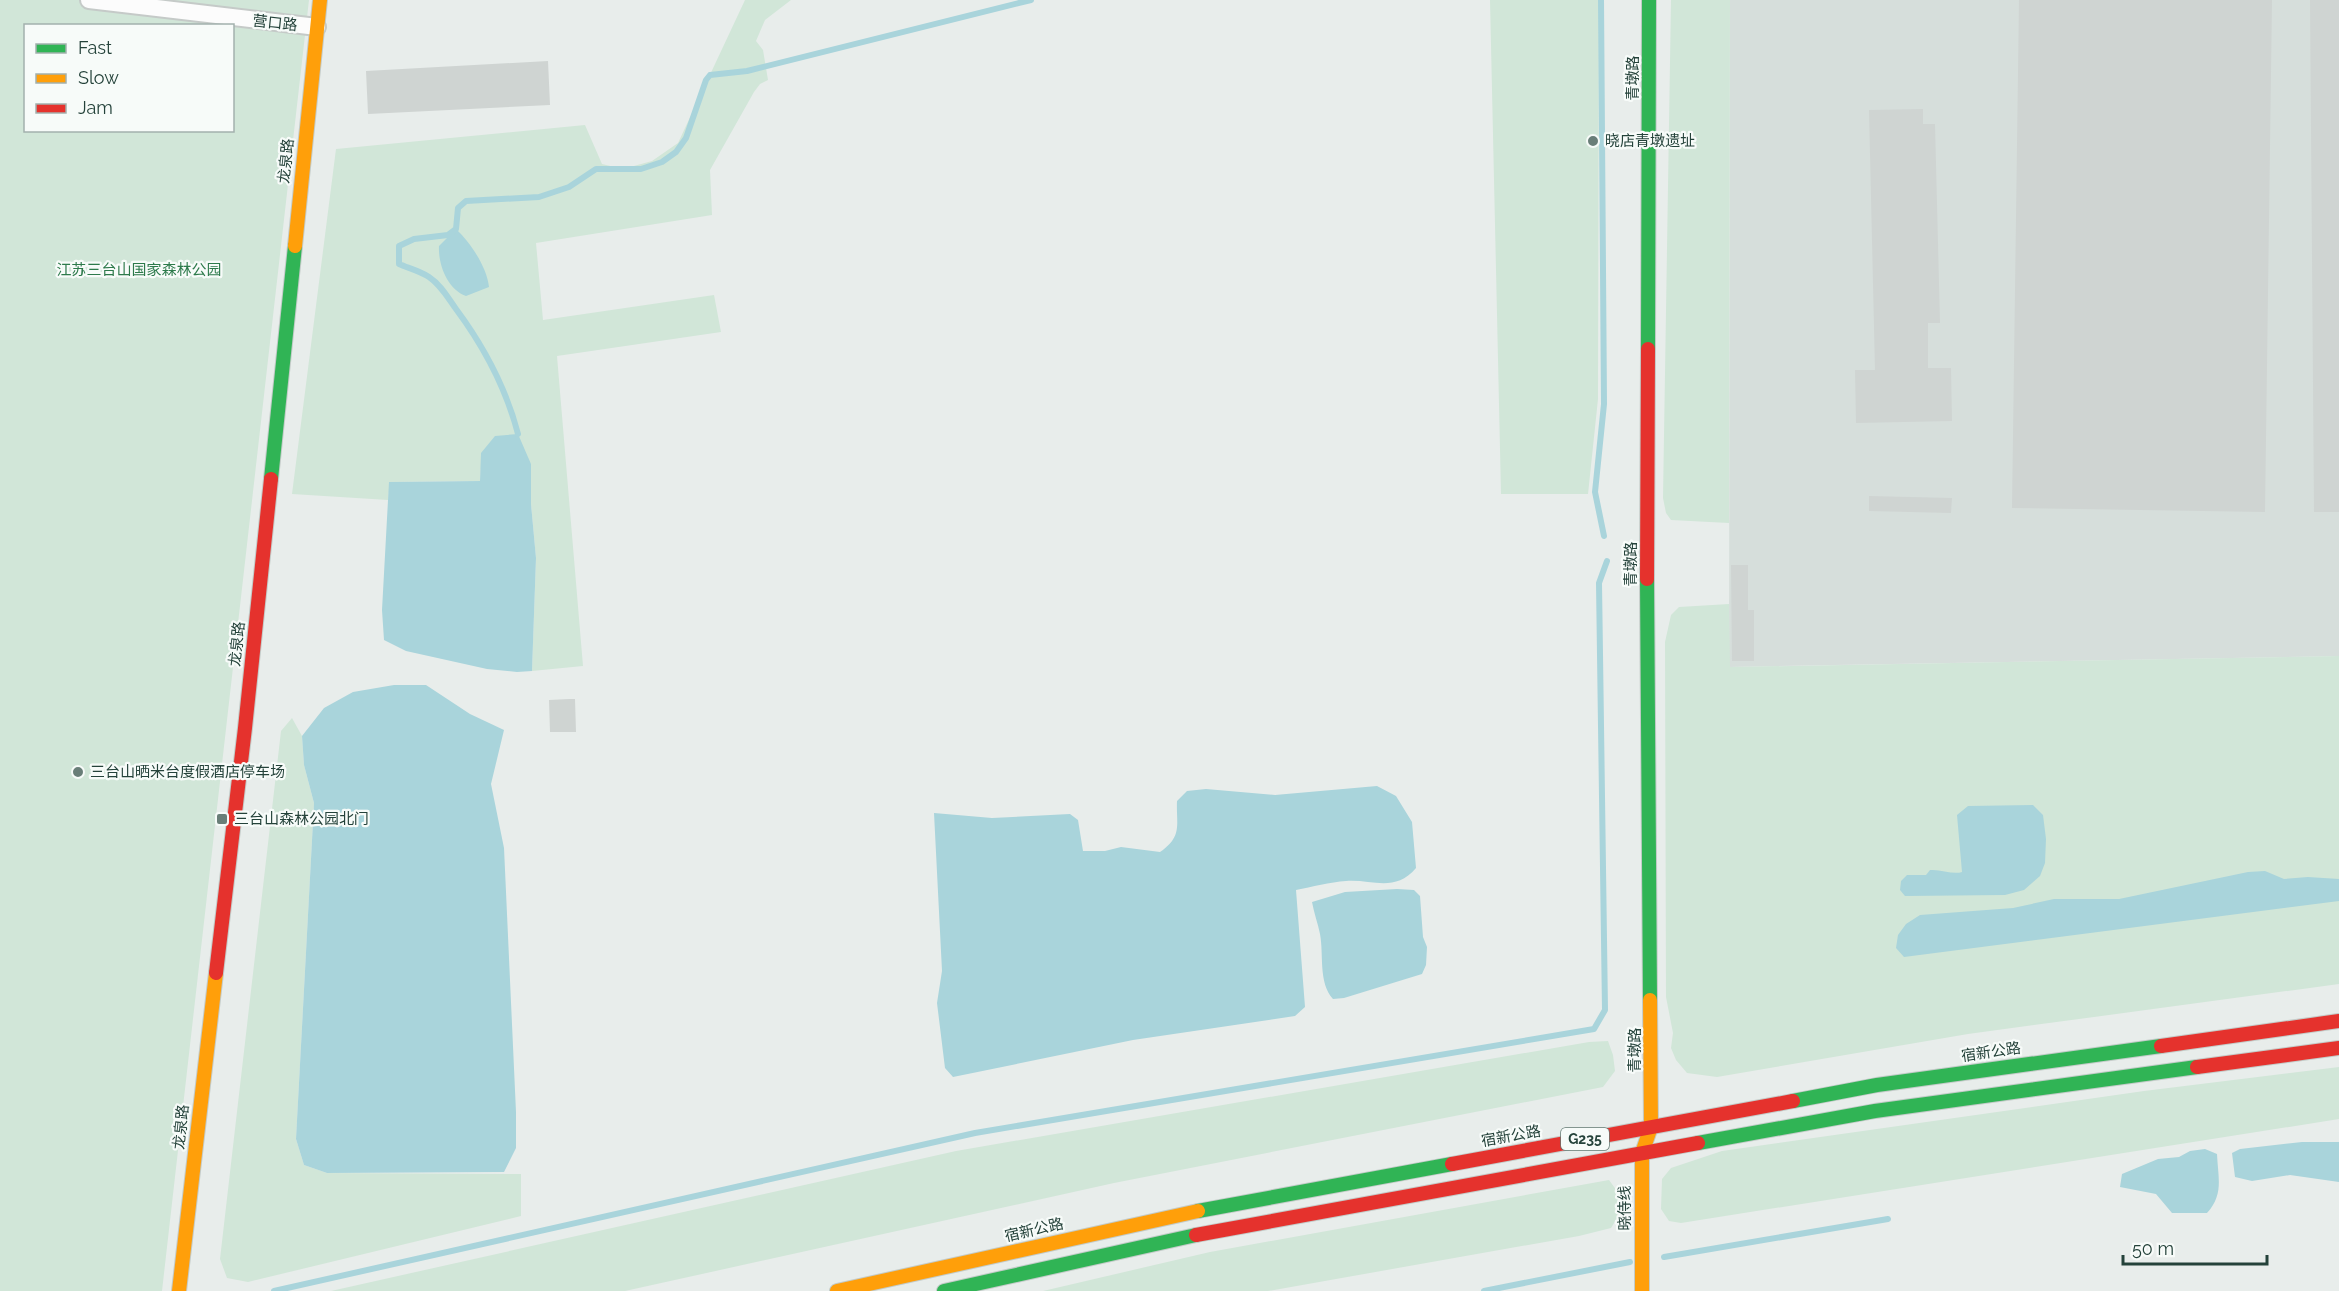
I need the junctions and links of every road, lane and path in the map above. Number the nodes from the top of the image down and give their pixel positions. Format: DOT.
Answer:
graph roads {
  1 [pos="89,0"];
  2 [pos="320,0"];
  3 [pos="1650,0"];
  4 [pos="317,27"];
  5 [pos="2339,1021"];
  6 [pos="2339,1048"];
  7 [pos="1652,1127"];
  8 [pos="1642,1153"];
  9 [pos="179,1291"];
  10 [pos="837,1291"];
  11 [pos="944,1291"];
  12 [pos="1642,1291"];
  1 -- 4 [label="street, 营口路"];
  2 -- 4 [label="main road, 龙泉路"];
  3 -- 7 [label="main road, 青墩路"];
  4 -- 9 [label="main road, 龙泉路"];
  5 -- 7 [label="main road, 宿新公路 / G235"];
  6 -- 8 [label="main road, G235"];
  7 -- 8 [label="main road, 晓侍线"];
  7 -- 10 [label="main road, 宿新公路 / G235"];
  8 -- 11 [label="main road, G235"];
  8 -- 12 [label="main road, 晓侍线"];
}
